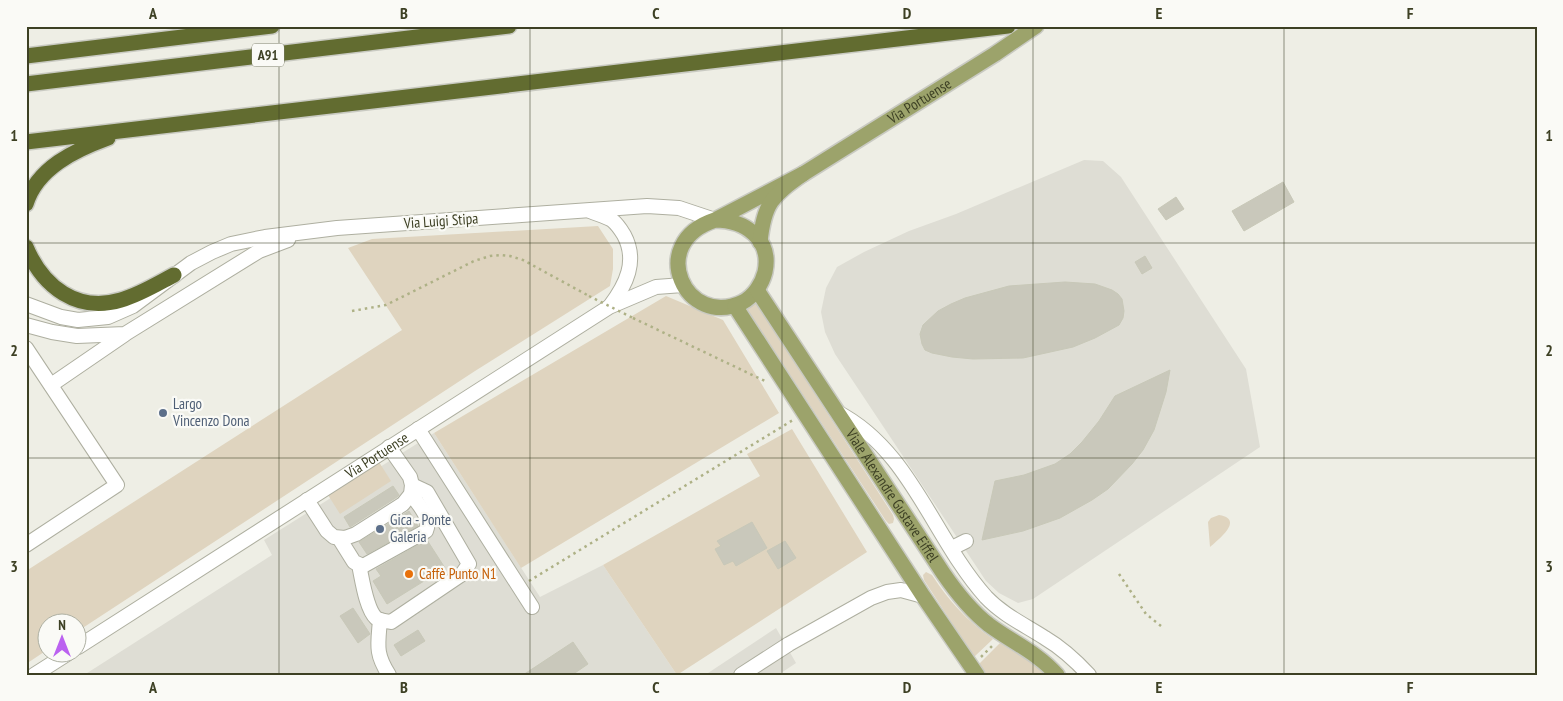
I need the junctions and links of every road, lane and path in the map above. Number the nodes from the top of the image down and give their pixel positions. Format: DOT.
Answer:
graph roads {
  1 [pos="272,26"];
  2 [pos="509,26"];
  3 [pos="1008,26"];
  4 [pos="1036,26"];
  5 [pos="26,56"];
  6 [pos="26,84"];
  7 [pos="141,128"];
  8 [pos="26,142"];
  9 [pos="803,174"];
  10 [pos="26,204"];
  11 [pos="587,210"];
  12 [pos="715,220"];
  13 [pos="337,228"];
  14 [pos="760,242"];
  15 [pos="26,247"];
  16 [pos="174,275"];
  17 [pos="683,285"];
  18 [pos="757,290"];
  19 [pos="26,304"];
  20 [pos="735,306"];
  21 [pos="609,307"];
  22 [pos="352,311"];
  23 [pos="26,325"];
  24 [pos="125,334"];
  25 [pos="26,348"];
  26 [pos="768,383"];
  27 [pos="51,385"];
  28 [pos="837,412"];
  29 [pos="792,420"];
  30 [pos="418,429"];
  31 [pos="389,447"];
  32 [pos="411,490"];
  33 [pos="307,500"];
  34 [pos="339,538"];
  35 [pos="966,541"];
  36 [pos="26,545"];
  37 [pos="952,548"];
  38 [pos="359,565"];
  39 [pos="1119,574"];
  40 [pos="519,587"];
  41 [pos="923,596"];
  42 [pos="532,607"];
  43 [pos="380,620"];
  44 [pos="1161,626"];
  45 [pos="88,641"];
  46 [pos="998,641"];
  47 [pos="51,664"];
  48 [pos="977,668"];
  49 [pos="1055,673"];
  50 [pos="34,675"];
  51 [pos="389,675"];
  52 [pos="741,675"];
  53 [pos="1089,675"];
  1 -- 5 [label="highway, A91"];
  2 -- 6 [label="highway, A91"];
  3 -- 7 [label="highway"];
  4 -- 9 [label="main road, Via Portuense"];
  7 -- 8 [label="highway"];
  7 -- 10 [label="highway"];
  9 -- 12 [label="main road, Via Portuense"];
  9 -- 14 [label="main road, Via Portuense"];
  11 -- 12 [label="street, Via Luigi Stipa"];
  11 -- 13 [label="street, Via Luigi Stipa"];
  11 -- 21 [label="street"];
  12 -- 14 [label="main road"];
  12 -- 17 [label="main road, Via Portuense"];
  13 -- 16 [label="street, Via Luigi Stipa"];
  13 -- 24 [label="street"];
  14 -- 18 [label="main road, Via Portuense"];
  15 -- 16 [label="highway"];
  16 -- 19 [label="street, Via Luigi Stipa"];
  17 -- 20 [label="main road"];
  17 -- 21 [label="street, Via Portuense"];
  18 -- 20 [label="main road"];
  18 -- 28 [label="main road, Viale Alexandre Gustave Eiffel"];
  20 -- 41 [label="main road, Viale Alexandre Gustave Eiffel"];
  21 -- 30 [label="street, Via Portuense"];
  22 -- 26 [label="path, bridge"];
  23 -- 24 [label="street"];
  24 -- 27 [label="street"];
  25 -- 27 [label="street"];
  27 -- 36 [label="street"];
  28 -- 37 [label="street"];
  28 -- 49 [label="main road, Viale Alexandre Gustave Eiffel"];
  29 -- 40 [label="path"];
  30 -- 31 [label="street, Via Portuense"];
  30 -- 40 [label="street"];
  31 -- 32 [label="street"];
  31 -- 33 [label="street, Via Portuense"];
  32 -- 34 [label="street"];
  32 -- 38 [label="street"];
  32 -- 43 [label="street"];
  33 -- 34 [label="street"];
  33 -- 45 [label="street, Via Portuense"];
  34 -- 38 [label="street"];
  35 -- 37 [label="street"];
  37 -- 53 [label="street"];
  38 -- 43 [label="street"];
  39 -- 44 [label="path"];
  40 -- 42 [label="street"];
  41 -- 48 [label="main road, Viale Alexandre Gustave Eiffel"];
  41 -- 52 [label="street"];
  43 -- 51 [label="street"];
  46 -- 48 [label="path"];
  47 -- 50 [label="street"];
}
